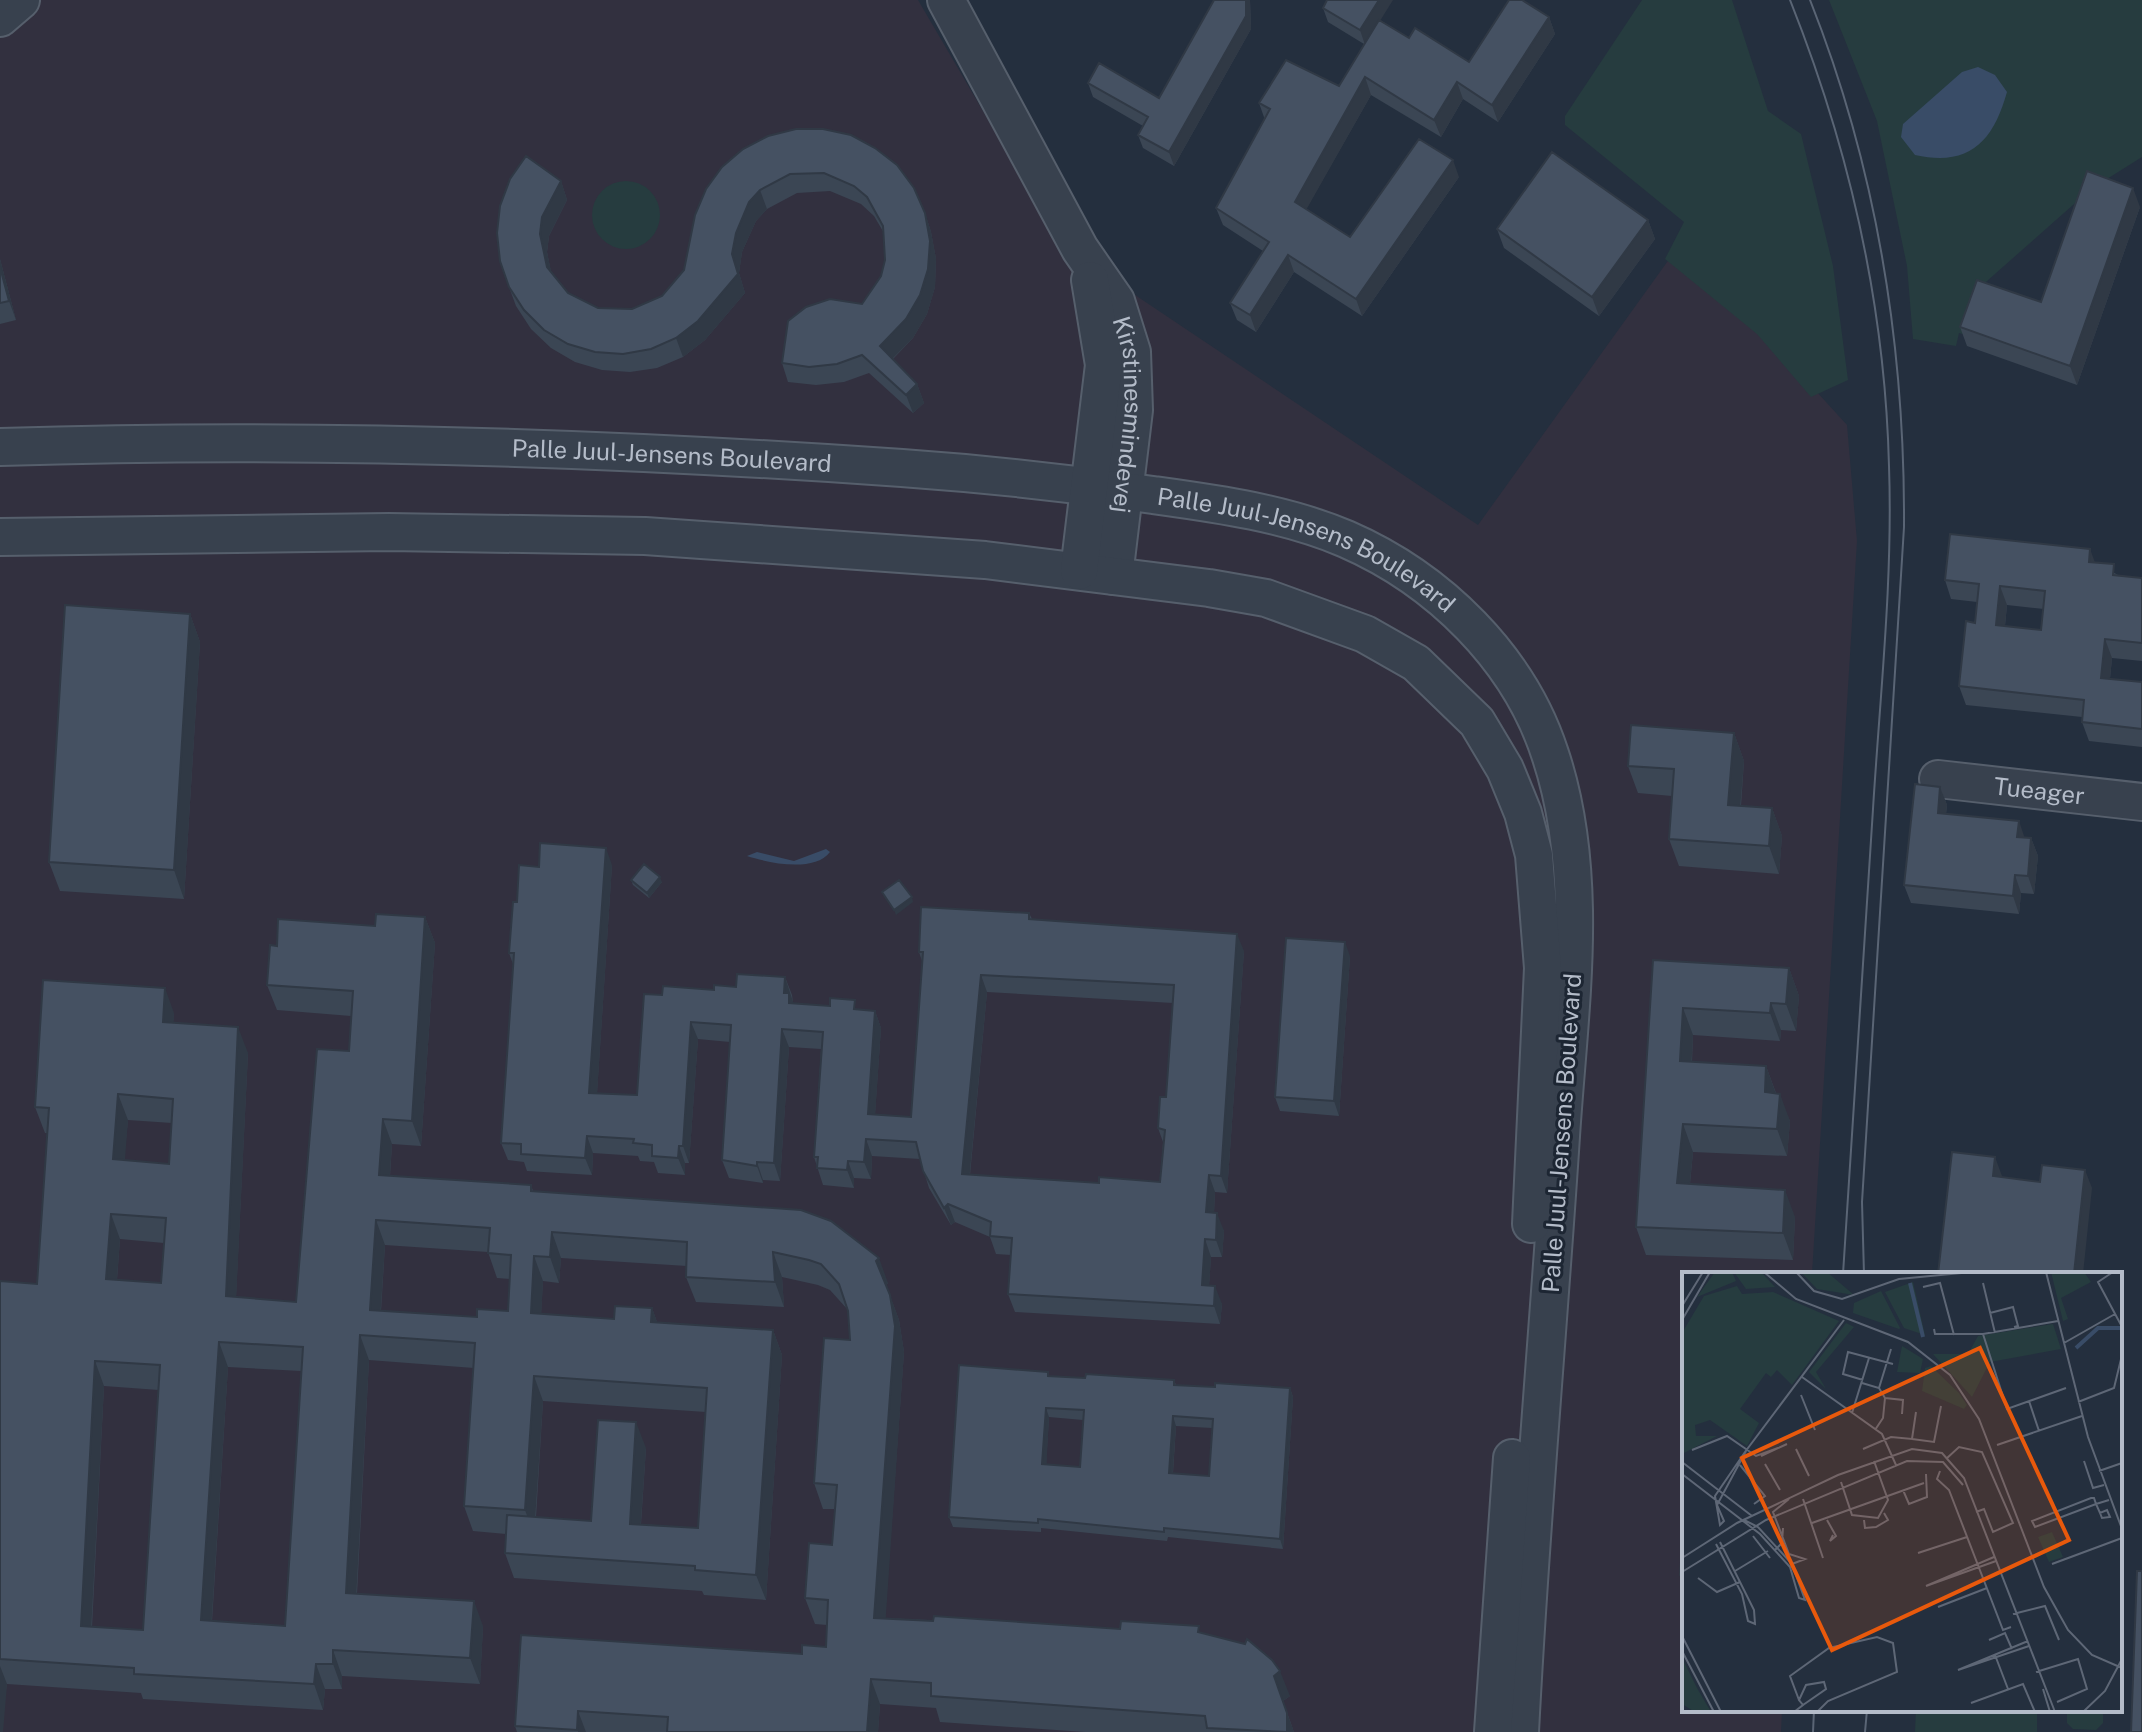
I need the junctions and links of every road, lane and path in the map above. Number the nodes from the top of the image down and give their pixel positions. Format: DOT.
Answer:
graph roads {
  1 [pos="21,0"];
  2 [pos="946,0"];
  3 [pos="0,18"];
  4 [pos="1088,262"];
  5 [pos="0,447"];
  6 [pos="1089,487"];
  7 [pos="1125,491"];
  8 [pos="0,537"];
  9 [pos="1096,574"];
  10 [pos="1938,779"];
  11 [pos="2142,802"];
  12 [pos="1493,1732"];
  13 [pos="1520,1732"];
  1 -- 3 [label="street"];
  2 -- 4 [label="street, Kirstinesmindevej"];
  4 -- 6 [label="street, Kirstinesmindevej"];
  4 -- 7 [label="street, Kirstinesmindevej"];
  5 -- 6 [label="street, Palle Juul-Jensens Boulevard"];
  6 -- 7 [label="street, Palle Juul-Jensens Boulevard"];
  6 -- 9 [label="street, Kirstinesmindevej"];
  7 -- 9 [label="street, Kirstinesmindevej"];
  7 -- 13 [label="street, Palle Juul-Jensens Boulevard"];
  8 -- 9 [label="street, Palle Juul-Jensens Boulevard"];
  9 -- 12 [label="street, Palle Juul-Jensens Boulevard"];
  10 -- 11 [label="street, Tueager"];
}
